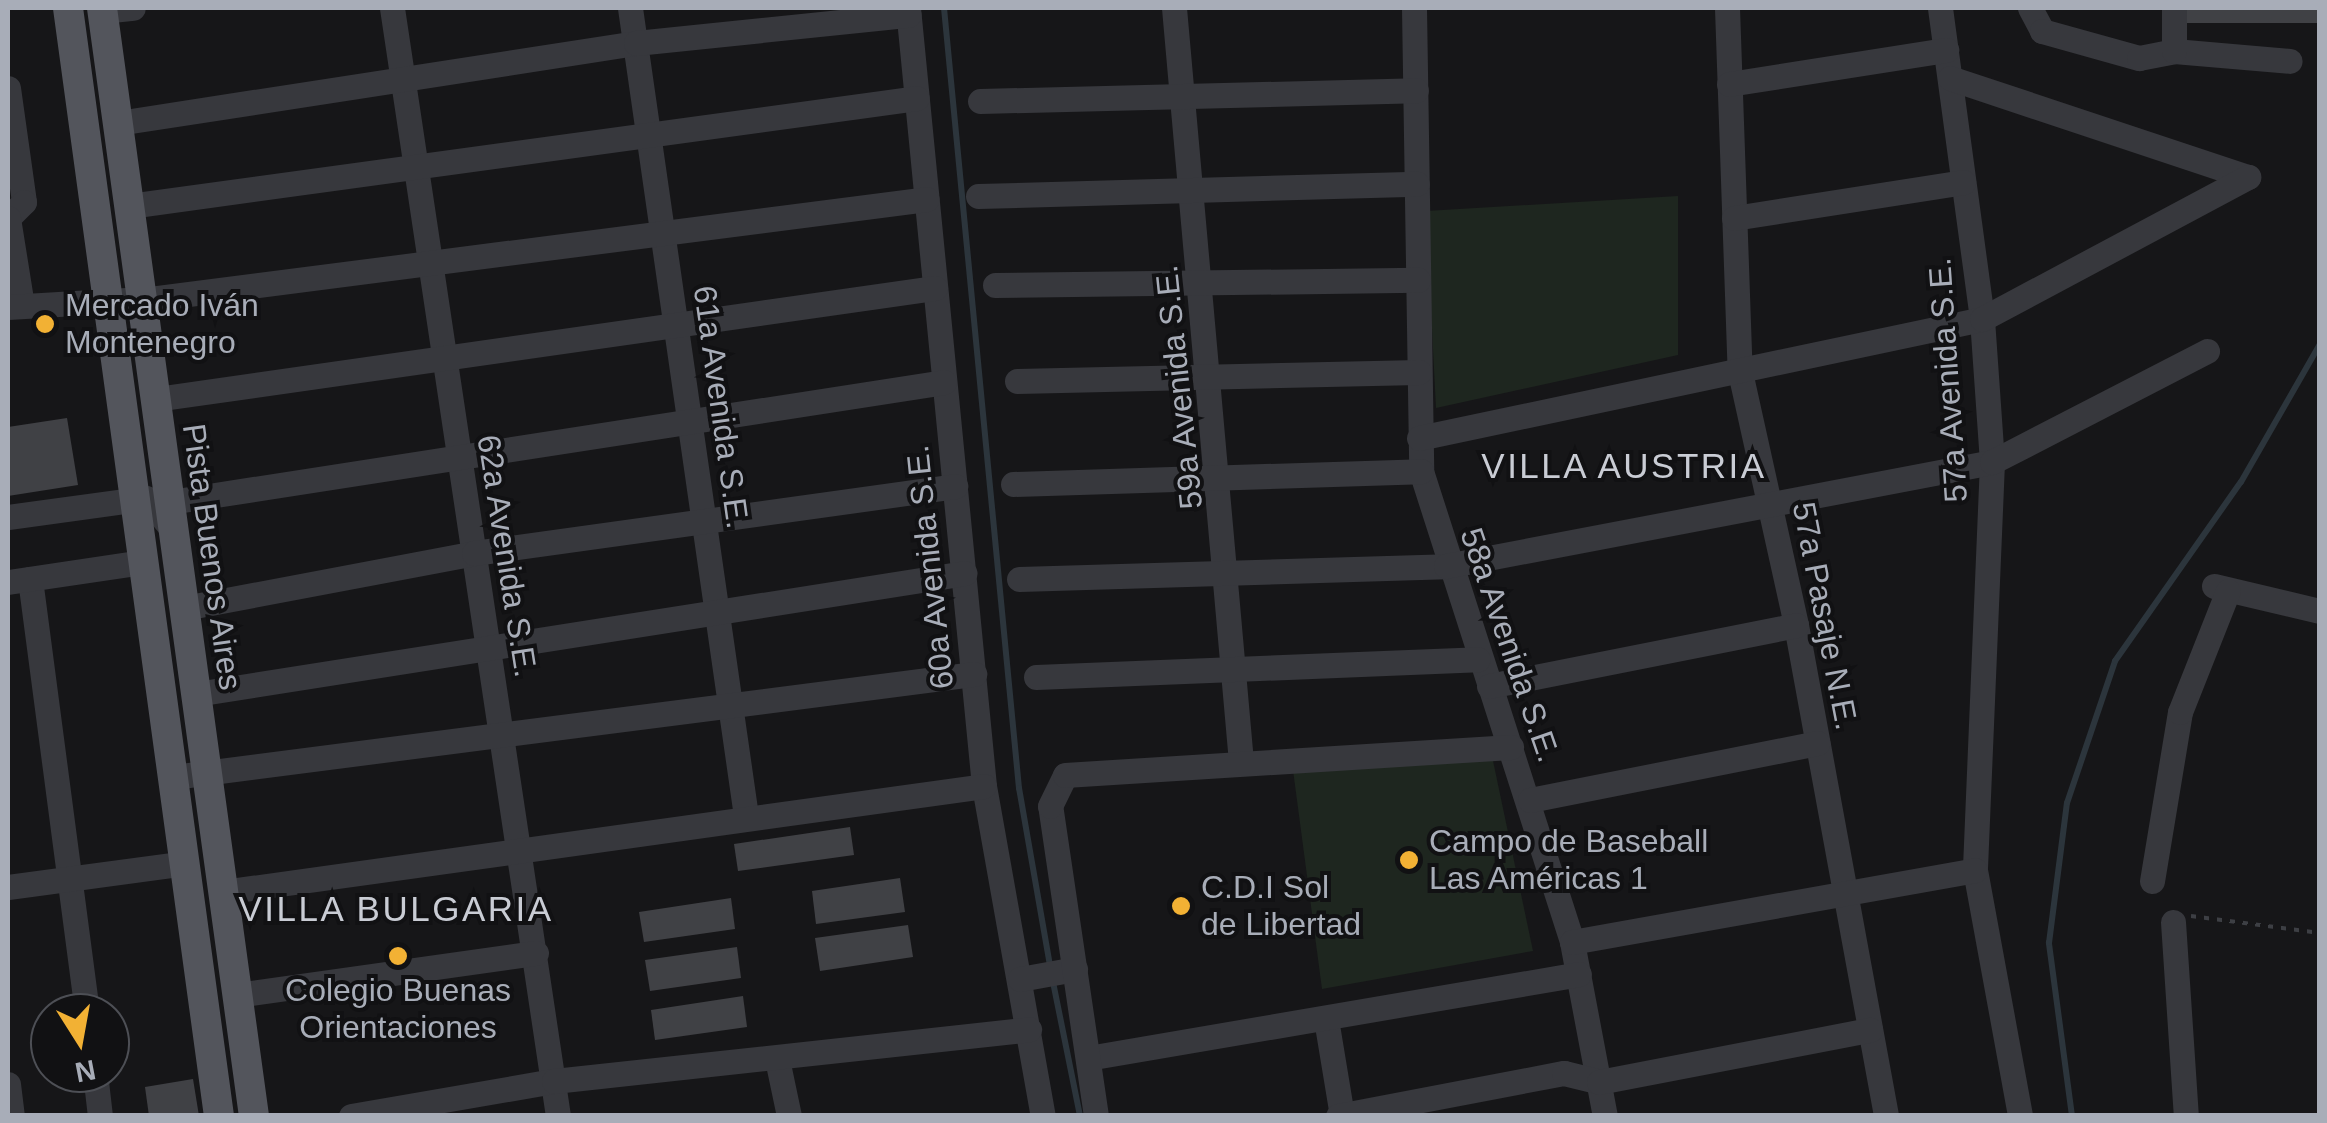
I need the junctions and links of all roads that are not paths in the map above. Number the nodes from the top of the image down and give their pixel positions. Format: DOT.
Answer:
graph roads {
  1 [pos="68,8"];
  2 [pos="133,8"];
  3 [pos="392,8"];
  4 [pos="630,8"];
  5 [pos="1174,8"];
  6 [pos="1414,8"];
  7 [pos="1726,8"];
  8 [pos="1940,8"];
  9 [pos="2030,8"];
  10 [pos="2174,8"];
  11 [pos="102,9"];
  12 [pos="908,12"];
  13 [pos="636,43"];
  14 [pos="1946,50"];
  15 [pos="2174,52"];
  16 [pos="2290,61"];
  17 [pos="402,75"];
  18 [pos="1950,78"];
  19 [pos="1729,84"];
  20 [pos="8,88"];
  21 [pos="1416,90"];
  22 [pos="1183,96"];
  23 [pos="916,98"];
  24 [pos="980,100"];
  25 [pos="118,122"];
  26 [pos="649,134"];
  27 [pos="414,164"];
  28 [pos="1964,182"];
  29 [pos="1417,184"];
  30 [pos="1192,190"];
  31 [pos="978,196"];
  32 [pos="926,200"];
  33 [pos="129,206"];
  34 [pos="8,218"];
  35 [pos="1734,218"];
  36 [pos="663,232"];
  37 [pos="428,264"];
  38 [pos="1418,280"];
  39 [pos="1201,282"];
  40 [pos="995,286"];
  41 [pos="935,288"];
  42 [pos="109,295"];
  43 [pos="142,300"];
  44 [pos="15,306"];
  45 [pos="1982,319"];
  46 [pos="676,326"];
  47 [pos="146,332"];
  48 [pos="2208,351"];
  49 [pos="442,357"];
  50 [pos="1419,372"];
  51 [pos="1740,372"];
  52 [pos="1212,376"];
  53 [pos="1017,380"];
  54 [pos="944,382"];
  55 [pos="156,399"];
  56 [pos="690,422"];
  57 [pos="1419,438"];
  58 [pos="458,457"];
  59 [pos="1992,462"];
  60 [pos="1421,471"];
  61 [pos="1222,478"];
  62 [pos="1013,484"];
  63 [pos="955,486"];
  64 [pos="135,498"];
  65 [pos="1769,502"];
  66 [pos="172,516"];
  67 [pos="8,517"];
  68 [pos="704,519"];
  69 [pos="474,553"];
  70 [pos="144,562"];
  71 [pos="1446,566"];
  72 [pos="965,574"];
  73 [pos="1229,574"];
  74 [pos="1019,579"];
  75 [pos="19,581"];
  76 [pos="184,608"];
  77 [pos="717,611"];
  78 [pos="2320,611"];
  79 [pos="1796,625"];
  80 [pos="488,647"];
  81 [pos="1478,659"];
  82 [pos="1237,669"];
  83 [pos="974,674"];
  84 [pos="1036,677"];
  85 [pos="1489,686"];
  86 [pos="196,694"];
  87 [pos="731,706"];
  88 [pos="502,733"];
  89 [pos="1818,743"];
  90 [pos="1511,747"];
  91 [pos="1241,761"];
  92 [pos="206,772"];
  93 [pos="173,777"];
  94 [pos="984,786"];
  95 [pos="1530,800"];
  96 [pos="746,816"];
  97 [pos="520,848"];
  98 [pos="185,863"];
  99 [pos="1975,870"];
  100 [pos="70,879"];
  101 [pos="2152,881"];
  102 [pos="8,887"];
  103 [pos="223,892"];
  104 [pos="1845,894"];
  105 [pos="2173,922"];
  106 [pos="1572,942"];
  107 [pos="536,953"];
  108 [pos="1049,974"];
  109 [pos="1579,974"];
  110 [pos="84,993"];
  111 [pos="237,995"];
  112 [pos="1326,1019"];
  113 [pos="1029,1029"];
  114 [pos="1870,1030"];
  115 [pos="1088,1058"];
  116 [pos="778,1059"];
  117 [pos="554,1081"];
  118 [pos="1599,1082"];
  119 [pos="8,1084"];
  120 [pos="1879,1114"];
  121 [pos="1340,1115"];
  122 [pos="12,1116"];
  123 [pos="218,1116"];
  124 [pos="254,1116"];
  125 [pos="352,1116"];
  126 [pos="558,1116"];
  127 [pos="789,1116"];
  128 [pos="1043,1116"];
  129 [pos="1096,1116"];
  130 [pos="1605,1116"];
  131 [pos="2020,1116"];
  132 [pos="2186,1116"];
  1 -- 42 [label="main road, Pista Buenos Aires"];
  2 -- 11 [label="street"];
  3 -- 17 [label="street, 62a Avenida S.E."];
  4 -- 13 [label="street, 61a Avenida S.E."];
  5 -- 22 [label="street, 59a Avenida S.E."];
  6 -- 21 [label="street, 58a Avenida S.E."];
  7 -- 19 [label="street, 57a Pasaje N.E."];
  8 -- 14 [label="street, 57a Avenida S.E."];
  9 -- 15 [label="street"];
  10 -- 15 [label="street"];
  11 -- 25 [label="main road, Pista Buenos Aires"];
  12 -- 13 [label="street"];
  12 -- 23 [label="street, 60a Avenida S.E."];
  13 -- 17 [label="street"];
  13 -- 26 [label="street, 61a Avenida S.E."];
  14 -- 18 [label="street, 57a Avenida S.E."];
  14 -- 19 [label="street"];
  15 -- 16 [label="street"];
  17 -- 25 [label="street"];
  17 -- 27 [label="street, 62a Avenida S.E."];
  18 -- 28 [label="street, 57a Avenida S.E."];
  18 -- 45 [label="street"];
  19 -- 35 [label="street, 57a Pasaje N.E."];
  20 -- 34 [label="street"];
  21 -- 22 [label="street"];
  21 -- 29 [label="street, 58a Avenida S.E."];
  22 -- 24 [label="street"];
  22 -- 30 [label="street, 59a Avenida S.E."];
  23 -- 26 [label="street"];
  23 -- 32 [label="street, 60a Avenida S.E."];
  25 -- 33 [label="main road, Pista Buenos Aires"];
  26 -- 27 [label="street"];
  26 -- 36 [label="street, 61a Avenida S.E."];
  27 -- 33 [label="street"];
  27 -- 37 [label="street, 62a Avenida S.E."];
  28 -- 35 [label="street"];
  28 -- 45 [label="street, 57a Avenida S.E."];
  29 -- 30 [label="street"];
  29 -- 38 [label="street, 58a Avenida S.E."];
  30 -- 31 [label="street"];
  30 -- 39 [label="street, 59a Avenida S.E."];
  32 -- 36 [label="street"];
  32 -- 41 [label="street, 60a Avenida S.E."];
  33 -- 43 [label="main road, Pista Buenos Aires"];
  34 -- 44 [label="street"];
  35 -- 51 [label="street, 57a Pasaje N.E."];
  36 -- 37 [label="street"];
  36 -- 46 [label="street, 61a Avenida S.E."];
  37 -- 43 [label="street"];
  37 -- 49 [label="street, 62a Avenida S.E."];
  38 -- 39 [label="street"];
  38 -- 50 [label="street, 58a Avenida S.E."];
  39 -- 40 [label="street"];
  39 -- 52 [label="street, 59a Avenida S.E."];
  41 -- 46 [label="street"];
  41 -- 54 [label="street, 60a Avenida S.E."];
  42 -- 44 [label="street"];
  42 -- 47 [label="street"];
  42 -- 64 [label="main road, Pista Buenos Aires"];
  43 -- 47 [label="main road, Pista Buenos Aires"];
  45 -- 51 [label="street"];
  45 -- 59 [label="street, 57a Avenida S.E."];
  46 -- 49 [label="street"];
  46 -- 56 [label="street, 61a Avenida S.E."];
  47 -- 55 [label="main road, Pista Buenos Aires"];
  48 -- 59 [label="street"];
  49 -- 55 [label="street"];
  49 -- 58 [label="street, 62a Avenida S.E."];
  50 -- 52 [label="street"];
  50 -- 57 [label="street, 58a Avenida S.E."];
  51 -- 57 [label="street"];
  51 -- 65 [label="street, 57a Pasaje N.E."];
  52 -- 53 [label="street"];
  52 -- 61 [label="street, 59a Avenida S.E."];
  54 -- 56 [label="street"];
  54 -- 63 [label="street, 60a Avenida S.E."];
  55 -- 66 [label="main road, Pista Buenos Aires"];
  56 -- 58 [label="street"];
  56 -- 68 [label="street, 61a Avenida S.E."];
  57 -- 60 [label="street, 58a Avenida S.E."];
  58 -- 66 [label="street"];
  58 -- 69 [label="street, 62a Avenida S.E."];
  59 -- 65 [label="street"];
  59 -- 99 [label="street, 57a Avenida S.E."];
  60 -- 61 [label="street"];
  60 -- 71 [label="street, 58a Avenida S.E."];
  61 -- 62 [label="street"];
  61 -- 73 [label="street, 59a Avenida S.E."];
  63 -- 68 [label="street"];
  63 -- 72 [label="street, 60a Avenida S.E."];
  64 -- 66 [label="street"];
  64 -- 67 [label="street"];
  64 -- 70 [label="main road, Pista Buenos Aires"];
  65 -- 71 [label="street"];
  65 -- 79 [label="street, 57a Pasaje N.E."];
  66 -- 76 [label="main road, Pista Buenos Aires"];
  68 -- 69 [label="street"];
  68 -- 77 [label="street, 61a Avenida S.E."];
  69 -- 76 [label="street"];
  69 -- 80 [label="street, 62a Avenida S.E."];
  70 -- 75 [label="street"];
  70 -- 93 [label="main road, Pista Buenos Aires"];
  71 -- 73 [label="street"];
  71 -- 81 [label="street, 58a Avenida S.E."];
  72 -- 77 [label="street"];
  72 -- 83 [label="street, 60a Avenida S.E."];
  73 -- 74 [label="street"];
  73 -- 82 [label="street, 59a Avenida S.E."];
  75 -- 100 [label="street"];
  76 -- 86 [label="main road, Pista Buenos Aires"];
  77 -- 80 [label="street"];
  77 -- 87 [label="street, 61a Avenida S.E."];
  78 -- 101 [label="street"];
  79 -- 85 [label="street"];
  79 -- 89 [label="street, 57a Pasaje N.E."];
  80 -- 86 [label="street"];
  80 -- 88 [label="street, 62a Avenida S.E."];
  81 -- 82 [label="street"];
  81 -- 85 [label="street, 58a Avenida S.E."];
  82 -- 84 [label="street"];
  82 -- 91 [label="street, 59a Avenida S.E."];
  83 -- 87 [label="street"];
  83 -- 94 [label="street, 60a Avenida S.E."];
  85 -- 90 [label="street, 58a Avenida S.E."];
  86 -- 92 [label="main road, Pista Buenos Aires"];
  87 -- 88 [label="street"];
  87 -- 96 [label="street, 61a Avenida S.E."];
  88 -- 92 [label="street"];
  88 -- 97 [label="street, 62a Avenida S.E."];
  89 -- 95 [label="street"];
  89 -- 104 [label="street, 57a Pasaje N.E."];
  90 -- 91 [label="street"];
  90 -- 95 [label="street, 58a Avenida S.E."];
  91 -- 108 [label="street"];
  92 -- 93 [label="street"];
  92 -- 103 [label="main road, Pista Buenos Aires"];
  93 -- 98 [label="main road, Pista Buenos Aires"];
  94 -- 96 [label="street"];
  94 -- 108 [label="street, 60a Avenida S.E."];
  95 -- 106 [label="street, 58a Avenida S.E."];
  96 -- 97 [label="street"];
  97 -- 103 [label="street"];
  97 -- 107 [label="street, 62a Avenida S.E."];
  98 -- 100 [label="street"];
  98 -- 123 [label="main road, Pista Buenos Aires"];
  99 -- 104 [label="street"];
  99 -- 131 [label="street, 57a Avenida S.E."];
  100 -- 102 [label="street"];
  100 -- 110 [label="street"];
  103 -- 111 [label="main road, Pista Buenos Aires"];
  104 -- 106 [label="street"];
  104 -- 114 [label="street, 57a Pasaje N.E."];
  105 -- 132 [label="street"];
  106 -- 109 [label="street, 58a Avenida S.E."];
  107 -- 111 [label="street"];
  107 -- 117 [label="street, 62a Avenida S.E."];
  108 -- 113 [label="street, 60a Avenida S.E."];
  108 -- 115 [label="street"];
  109 -- 112 [label="street"];
  109 -- 118 [label="street, 58a Avenida S.E."];
  111 -- 124 [label="main road, Pista Buenos Aires"];
  112 -- 115 [label="street"];
  112 -- 121 [label="street"];
  113 -- 116 [label="street"];
  113 -- 128 [label="street, 60a Avenida S.E."];
  114 -- 118 [label="street"];
  114 -- 120 [label="street, 57a Pasaje N.E."];
  115 -- 129 [label="street"];
  116 -- 117 [label="street"];
  116 -- 127 [label="street"];
  117 -- 125 [label="street"];
  117 -- 126 [label="street, 62a Avenida S.E."];
  118 -- 121 [label="street"];
  118 -- 130 [label="street, 58a Avenida S.E."];
  119 -- 122 [label="street"];
}
